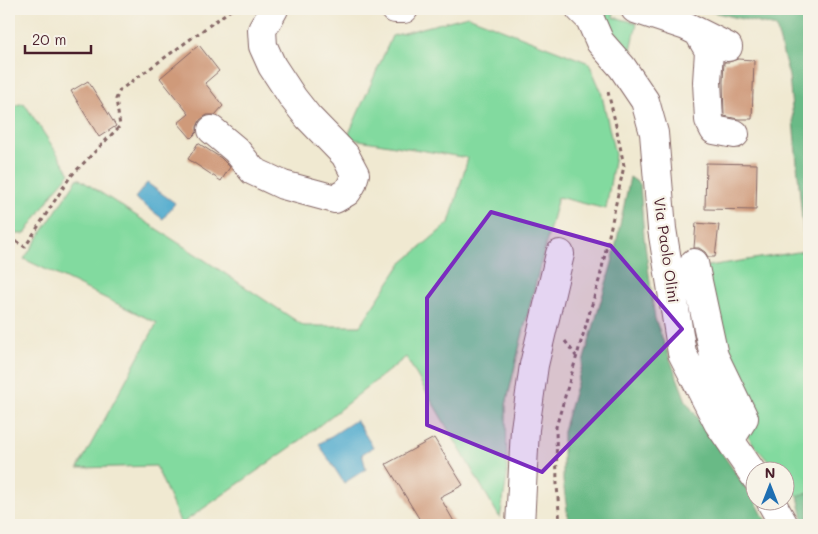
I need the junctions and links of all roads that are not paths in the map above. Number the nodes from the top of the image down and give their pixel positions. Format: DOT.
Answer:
graph roads {
  1 [pos="274,9"];
  2 [pos="395,9"];
  3 [pos="404,9"];
  4 [pos="635,9"];
  5 [pos="585,14"];
  6 [pos="698,32"];
  7 [pos="728,47"];
  8 [pos="212,130"];
  9 [pos="735,134"];
  10 [pos="560,254"];
  11 [pos="694,263"];
  12 [pos="730,440"];
  13 [pos="746,463"];
  14 [pos="777,512"];
  15 [pos="520,525"];
  16 [pos="784,525"];
  1 -- 8 [label="street"];
  2 -- 3 [label="street"];
  4 -- 6 [label="street"];
  5 -- 12 [label="street, Via Paolo Olini"];
  6 -- 7 [label="street"];
  6 -- 9 [label="street"];
  10 -- 15 [label="street"];
  11 -- 12 [label="street"];
  12 -- 13 [label="street, Via Paolo Olini"];
  14 -- 16 [label="street"];
}
